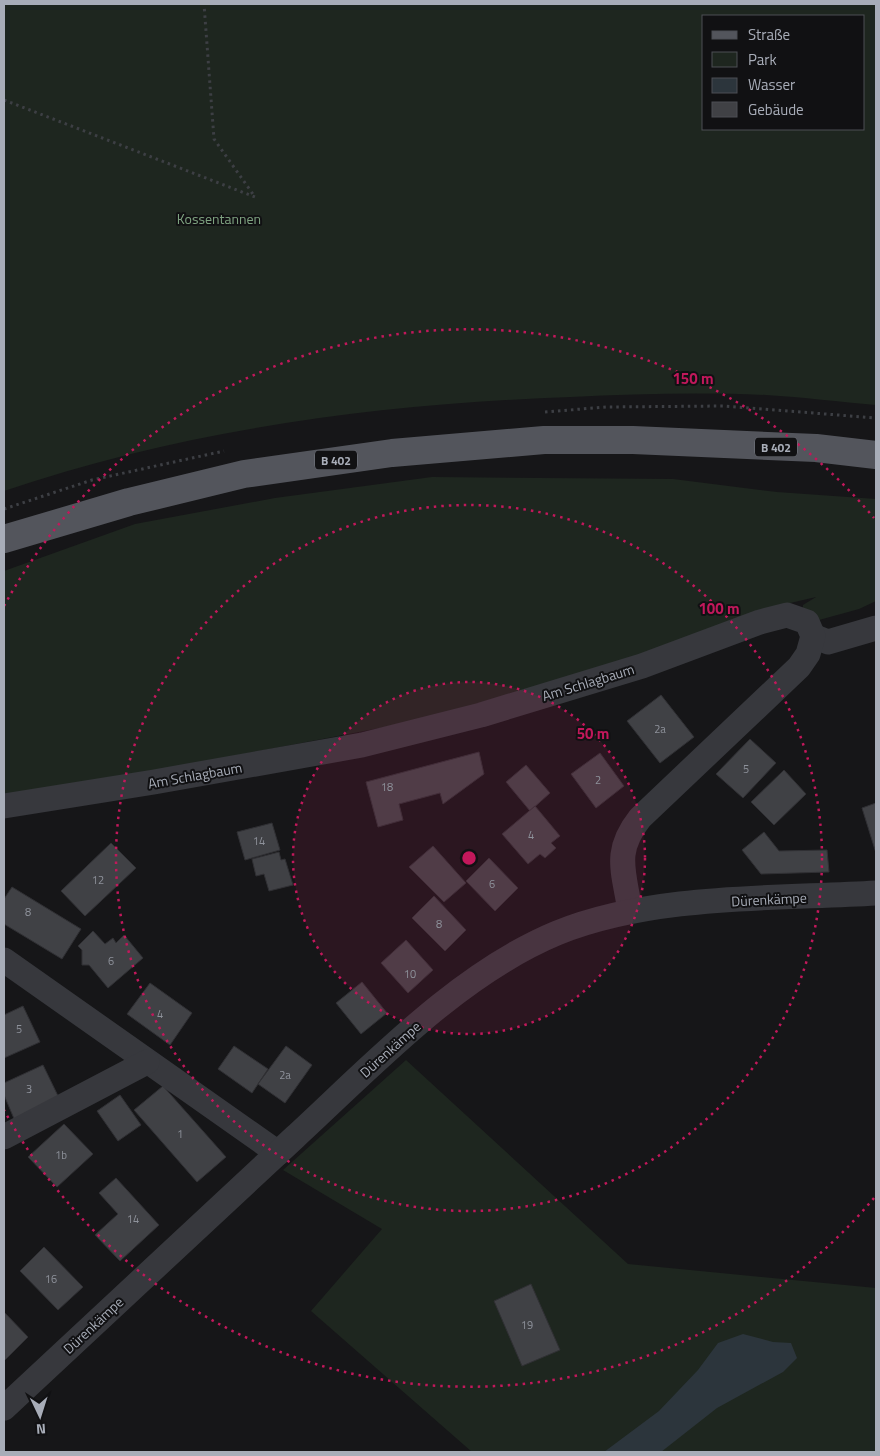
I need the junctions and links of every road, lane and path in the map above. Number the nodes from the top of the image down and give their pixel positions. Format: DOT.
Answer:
graph roads {
  1 [pos="204,4"];
  2 [pos="4,100"];
  3 [pos="876,455"];
  4 [pos="4,538"];
  5 [pos="876,628"];
  6 [pos="813,636"];
  7 [pos="4,806"];
  8 [pos="876,893"];
  9 [pos="630,911"];
  10 [pos="4,960"];
  11 [pos="147,1062"];
  12 [pos="4,1137"];
  13 [pos="278,1154"];
  14 [pos="4,1408"];
  1 -- 2 [label="path"];
  3 -- 4 [label="main road, B 402"];
  5 -- 6 [label="street"];
  6 -- 7 [label="street, Am Schlagbaum"];
  6 -- 9 [label="street"];
  8 -- 9 [label="street, Dürenkämpe"];
  9 -- 13 [label="street, Dürenkämpe"];
  10 -- 11 [label="street"];
  11 -- 12 [label="street"];
  11 -- 13 [label="street"];
  13 -- 14 [label="street, Dürenkämpe"];
}
